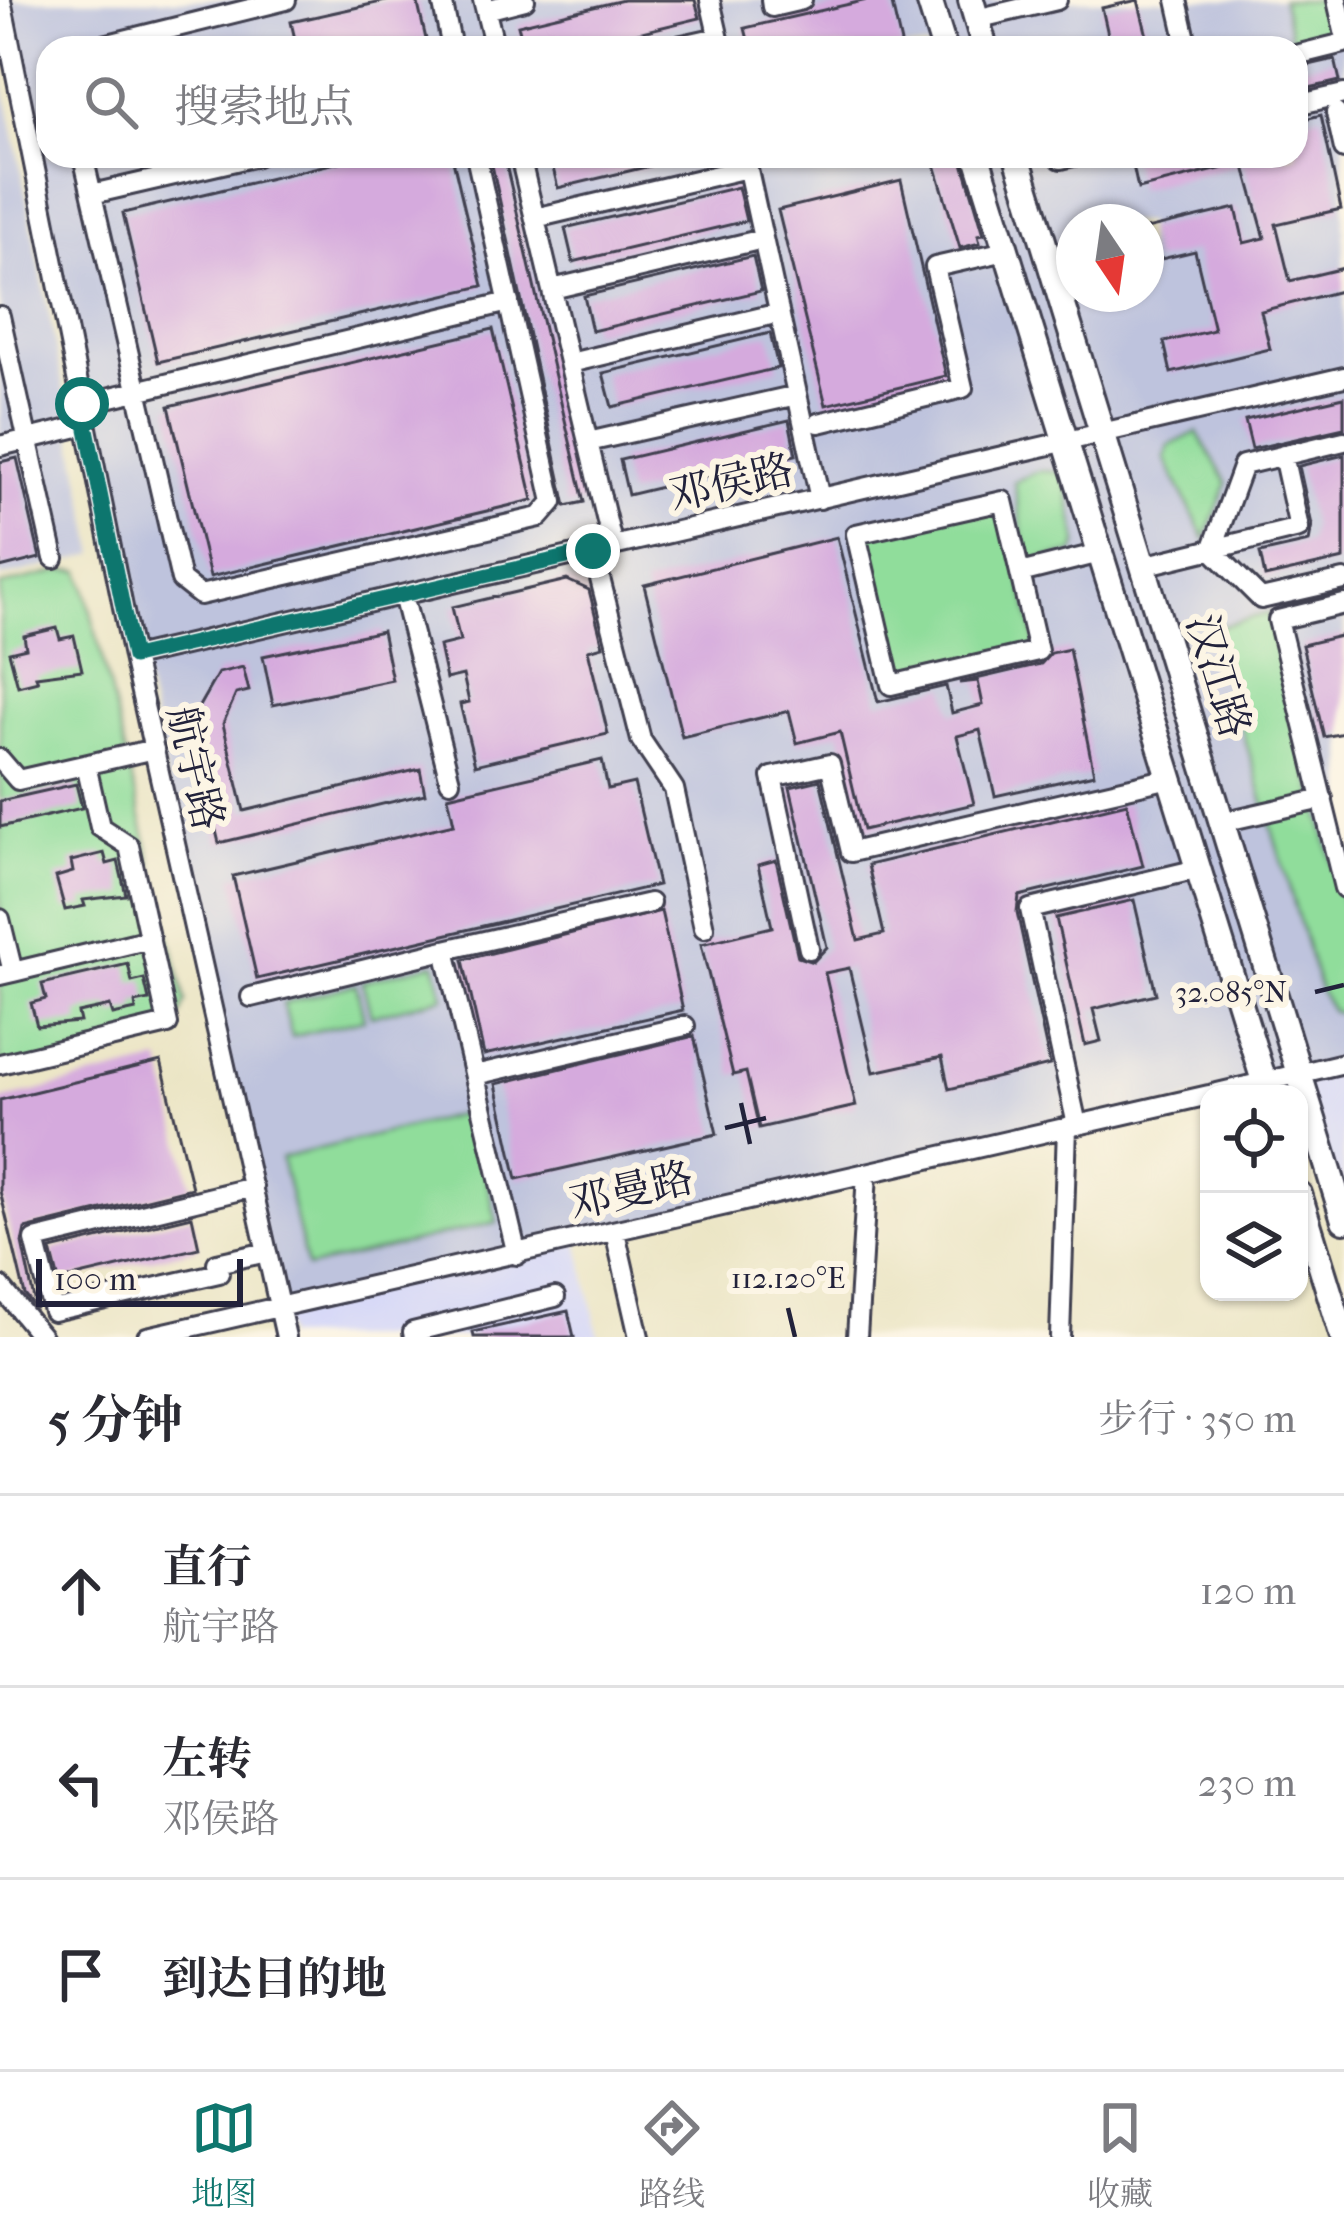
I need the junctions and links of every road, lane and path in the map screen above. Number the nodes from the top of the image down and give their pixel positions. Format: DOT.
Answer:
graph roads {
  1 [pos="1,0"];
  2 [pos="442,0"];
  3 [pos="525,0"];
  4 [pos="710,0"];
  5 [pos="770,0"];
  6 [pos="802,0"];
  7 [pos="929,0"];
  8 [pos="1057,0"];
  9 [pos="1177,0"];
  10 [pos="1337,0"];
  11 [pos="274,1"];
  12 [pos="484,5"];
  13 [pos="974,10"];
  14 [pos="1344,31"];
  15 [pos="138,36"];
  16 [pos="450,36"];
  17 [pos="492,36"];
  18 [pos="718,36"];
  19 [pos="940,36"];
  20 [pos="1185,36"];
  21 [pos="1344,44"];
  22 [pos="1308,52"];
  23 [pos="1340,104"];
  24 [pos="1308,105"];
  25 [pos="1344,149"];
  26 [pos="86,168"];
  27 [pos="205,168"];
  28 [pos="479,168"];
  29 [pos="523,168"];
  30 [pos="723,168"];
  31 [pos="747,168"];
  32 [pos="981,168"];
  33 [pos="1021,168"];
  34 [pos="92,194"];
  35 [pos="535,218"];
  36 [pos="763,239"];
  37 [pos="1006,251"];
  38 [pos="552,289"];
  39 [pos="509,302"];
  40 [pos="779,313"];
  41 [pos="0,316"];
  42 [pos="5,362"];
  43 [pos="569,363"];
  44 [pos="1344,377"];
  45 [pos="137,392"];
  46 [pos="797,395"];
  47 [pos="82,404"];
  48 [pos="819,423"];
  49 [pos="86,425"];
  50 [pos="1103,434"];
  51 [pos="27,439"];
  52 [pos="1344,441"];
  53 [pos="588,442"];
  54 [pos="1065,443"];
  55 [pos="0,446"];
  56 [pos="1283,455"];
  57 [pos="820,499"];
  58 [pos="603,549"];
  59 [pos="1212,550"];
  60 [pos="1100,553"];
  61 [pos="54,558"];
  62 [pos="1143,566"];
  63 [pos="1020,573"];
  64 [pos="1344,580"];
  65 [pos="403,595"];
  66 [pos="1344,604"];
  67 [pos="133,657"];
  68 [pos="154,749"];
  69 [pos="0,759"];
  70 [pos="86,765"];
  71 [pos="1170,778"];
  72 [pos="450,781"];
  73 [pos="9,782"];
  74 [pos="1323,799"];
  75 [pos="1222,822"];
  76 [pos="1198,869"];
  77 [pos="1344,888"];
  78 [pos="650,903"];
  79 [pos="0,919"];
  80 [pos="704,928"];
  81 [pos="150,939"];
  82 [pos="809,949"];
  83 [pos="445,950"];
  84 [pos="6,974"];
  85 [pos="251,998"];
  86 [pos="685,1026"];
  87 [pos="1344,1063"];
  88 [pos="0,1064"];
  89 [pos="1299,1074"];
  90 [pos="475,1075"];
  91 [pos="1265,1085"];
  92 [pos="1273,1085"];
  93 [pos="1200,1097"];
  94 [pos="1072,1126"];
  95 [pos="867,1174"];
  96 [pos="253,1187"];
  97 [pos="1344,1220"];
  98 [pos="1308,1223"];
  99 [pos="615,1232"];
  100 [pos="267,1252"];
  101 [pos="517,1255"];
  102 [pos="0,1286"];
  103 [pos="555,1298"];
  104 [pos="280,1309"];
  105 [pos="42,1337"];
  106 [pos="147,1337"];
  107 [pos="286,1337"];
  108 [pos="414,1337"];
  109 [pos="639,1337"];
  110 [pos="857,1337"];
  111 [pos="1060,1337"];
  112 [pos="1343,1337"];
  1 -- 47 [label="street, 航宇路"];
  2 -- 16 [label="street"];
  3 -- 12 [label="street"];
  4 -- 18 [label="street"];
  5 -- 6 [label="street"];
  7 -- 19 [label="main road"];
  8 -- 13 [label="street"];
  9 -- 20 [label="street"];
  10 -- 14 [label="street"];
  11 -- 15 [label="street"];
  12 -- 17 [label="street"];
  21 -- 22 [label="street"];
  23 -- 24 [label="street"];
  23 -- 25 [label="street"];
  26 -- 34 [label="street"];
  27 -- 34 [label="street"];
  28 -- 39 [label="street"];
  29 -- 35 [label="street"];
  30 -- 35 [label="street"];
  31 -- 36 [label="street"];
  32 -- 37 [label="main road, 汉江路"];
  33 -- 50 [label="main road, 汉江路"];
  34 -- 45 [label="street"];
  35 -- 38 [label="street"];
  36 -- 38 [label="street"];
  36 -- 40 [label="street"];
  37 -- 48 [label="street"];
  37 -- 54 [label="main road, 汉江路"];
  38 -- 43 [label="street"];
  39 -- 45 [label="street"];
  39 -- 45 [label="street"];
  40 -- 43 [label="street"];
  40 -- 46 [label="street"];
  41 -- 42 [label="street"];
  42 -- 51 [label="street"];
  43 -- 53 [label="street"];
  44 -- 50 [label="street, 邓侯路"];
  45 -- 47 [label="street"];
  46 -- 53 [label="street"];
  46 -- 57 [label="street"];
  47 -- 49 [label="street, 航宇路"];
  49 -- 51 [label="street"];
  49 -- 67 [label="street, 航宇路"];
  50 -- 54 [label="street, 邓侯路"];
  50 -- 62 [label="main road, 汉江路"];
  51 -- 55 [label="street"];
  51 -- 61 [label="street"];
  52 -- 56 [label="street"];
  53 -- 58 [label="street"];
  54 -- 57 [label="street, 邓侯路"];
  54 -- 60 [label="main road, 汉江路"];
  56 -- 59 [label="street"];
  56 -- 59 [label="street"];
  57 -- 58 [label="street, 邓侯路"];
  58 -- 65 [label="street, 邓侯路"];
  58 -- 80 [label="street"];
  59 -- 62 [label="street"];
  59 -- 64 [label="street"];
  60 -- 63 [label="street"];
  60 -- 71 [label="main road, 汉江路"];
  62 -- 75 [label="main road, 汉江路"];
  63 -- 63 [label="street"];
  65 -- 67 [label="street, 邓侯路"];
  65 -- 72 [label="street"];
  66 -- 74 [label="street"];
  67 -- 68 [label="street, 航宇路"];
  68 -- 70 [label="street"];
  68 -- 96 [label="street, 航宇路"];
  69 -- 73 [label="street"];
  70 -- 73 [label="street"];
  70 -- 81 [label="street"];
  71 -- 76 [label="main road, 汉江路"];
  71 -- 82 [label="street"];
  74 -- 75 [label="street"];
  74 -- 77 [label="street"];
  75 -- 89 [label="main road, 汉江路"];
  76 -- 91 [label="main road, 汉江路"];
  76 -- 94 [label="street"];
  78 -- 83 [label="street"];
  79 -- 84 [label="street"];
  81 -- 84 [label="street"];
  81 -- 88 [label="street"];
  83 -- 85 [label="street"];
  83 -- 90 [label="street"];
  86 -- 90 [label="street"];
  87 -- 89 [label="street, 邓曼路"];
  89 -- 92 [label="street, 邓曼路"];
  89 -- 97 [label="main road, 汉江路"];
  90 -- 101 [label="street"];
  93 -- 94 [label="street, 邓曼路"];
  94 -- 95 [label="street, 邓曼路"];
  94 -- 111 [label="street"];
  95 -- 99 [label="street, 邓曼路"];
  95 -- 110 [label="street"];
  96 -- 100 [label="street, 航宇路"];
  96 -- 100 [label="street"];
  98 -- 112 [label="main road"];
  99 -- 101 [label="street, 邓曼路"];
  99 -- 109 [label="street"];
  100 -- 104 [label="street, 航宇路"];
  101 -- 104 [label="street, 邓曼路"];
  102 -- 105 [label="street"];
  103 -- 108 [label="street"];
  104 -- 106 [label="street, 邓曼路"];
  104 -- 107 [label="street, 航宇路"];
}
